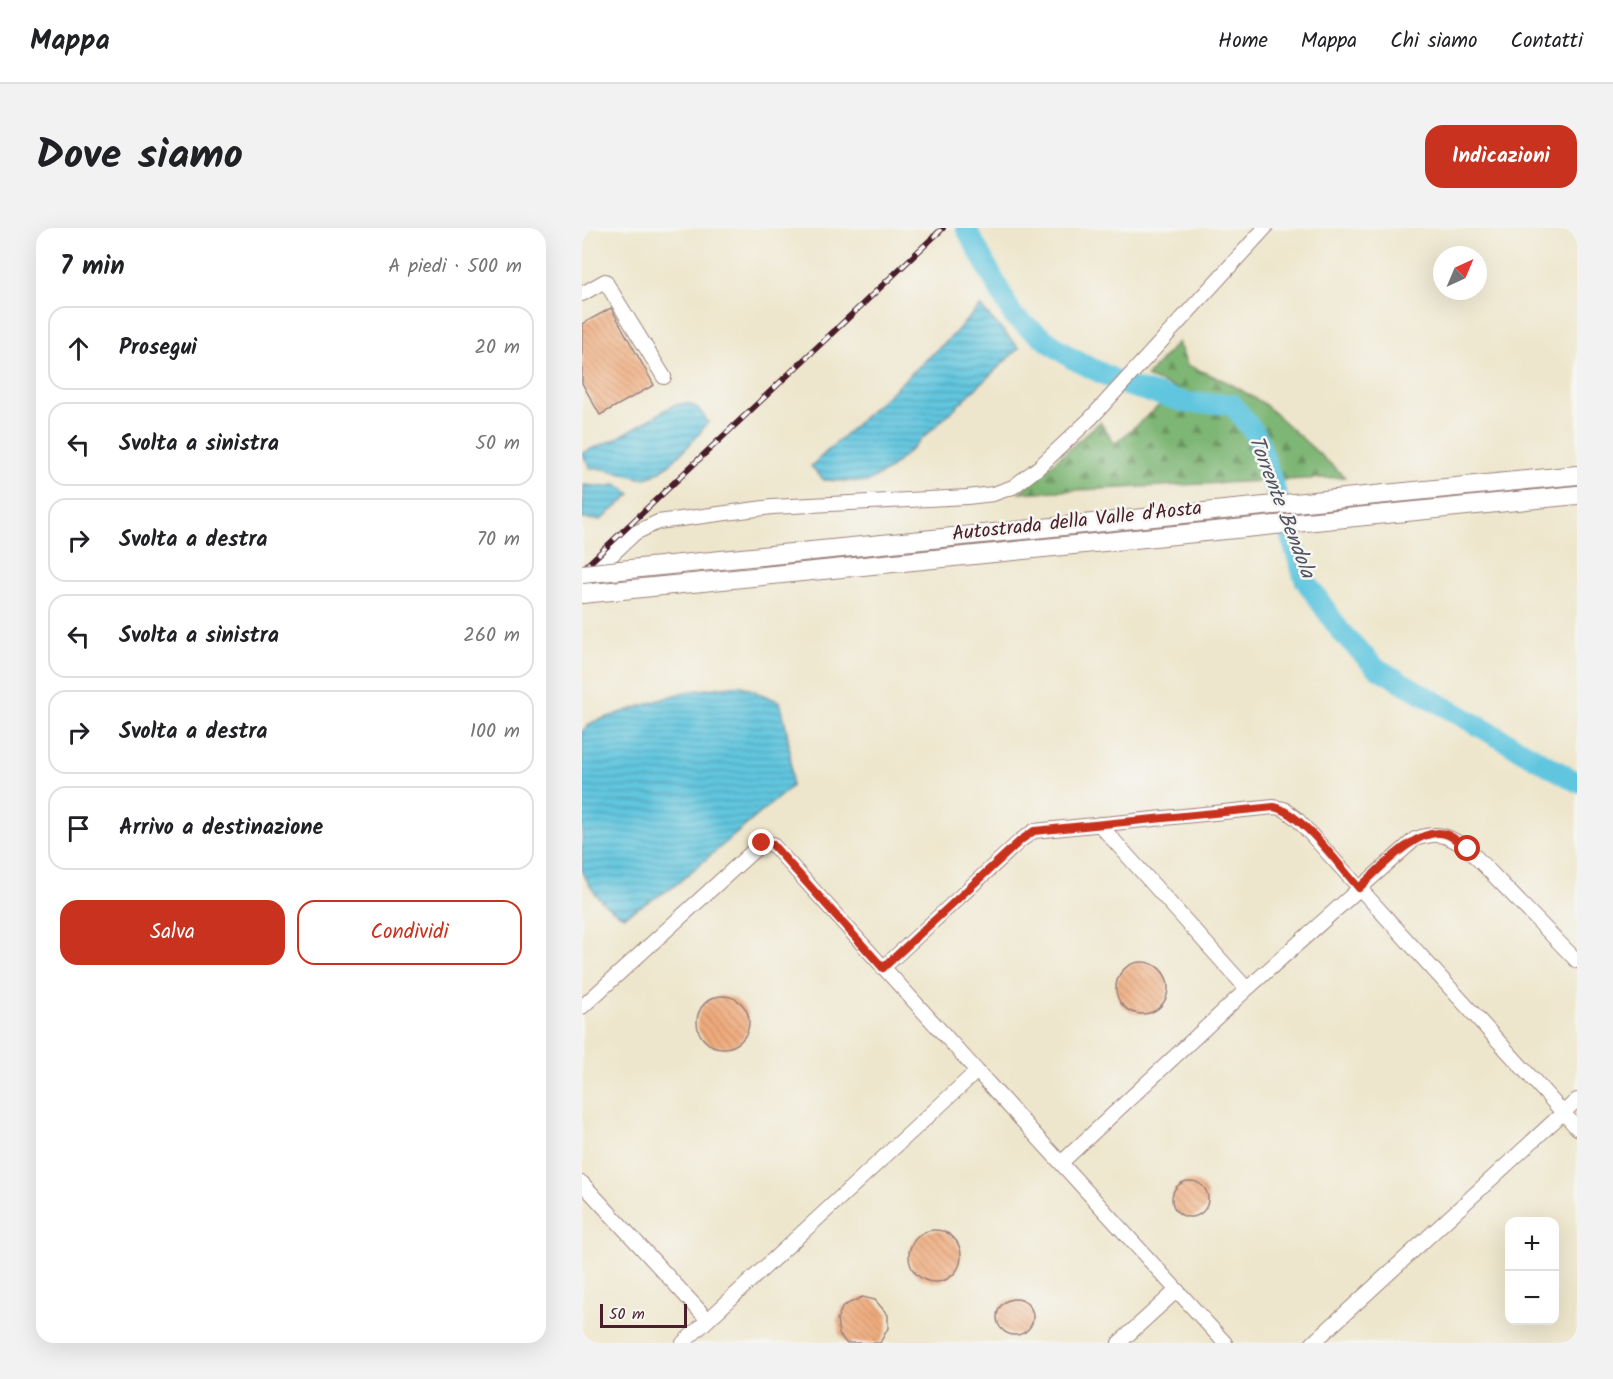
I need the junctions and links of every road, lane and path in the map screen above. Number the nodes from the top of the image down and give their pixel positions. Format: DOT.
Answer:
graph roads {
  1 [pos="1265,228"];
  2 [pos="582,294"];
  3 [pos="664,377"];
  4 [pos="1577,475"];
  5 [pos="1577,495"];
  6 [pos="582,574"];
  7 [pos="582,583"];
  8 [pos="582,594"];
  9 [pos="1099,824"];
  10 [pos="1359,888"];
  11 [pos="1577,961"];
  12 [pos="883,968"];
  13 [pos="1248,989"];
  14 [pos="582,1007"];
  15 [pos="976,1071"];
  16 [pos="1577,1100"];
  17 [pos="1563,1112"];
  18 [pos="1577,1128"];
  19 [pos="1062,1162"];
  20 [pos="582,1183"];
  21 [pos="1177,1290"];
  22 [pos="708,1320"];
  23 [pos="683,1343"];
  24 [pos="1119,1343"];
  25 [pos="1225,1343"];
  26 [pos="1313,1343"];
  1 -- 7 [label="street"];
  2 -- 3 [label="street"];
  4 -- 6 [label="highway, Autostrada della Valle d'Aosta, bridge"];
  5 -- 8 [label="highway, Autostrada della Valle d'Aosta"];
  9 -- 10 [label="street"];
  9 -- 12 [label="street"];
  9 -- 13 [label="street"];
  10 -- 11 [label="street"];
  10 -- 13 [label="street"];
  10 -- 17 [label="street"];
  12 -- 14 [label="street"];
  12 -- 15 [label="street"];
  13 -- 19 [label="street"];
  15 -- 19 [label="street"];
  15 -- 22 [label="street"];
  16 -- 17 [label="street"];
  17 -- 18 [label="street"];
  17 -- 26 [label="street"];
  19 -- 21 [label="street"];
  20 -- 22 [label="street"];
  21 -- 24 [label="street"];
  21 -- 25 [label="street"];
  22 -- 23 [label="street"];
}
